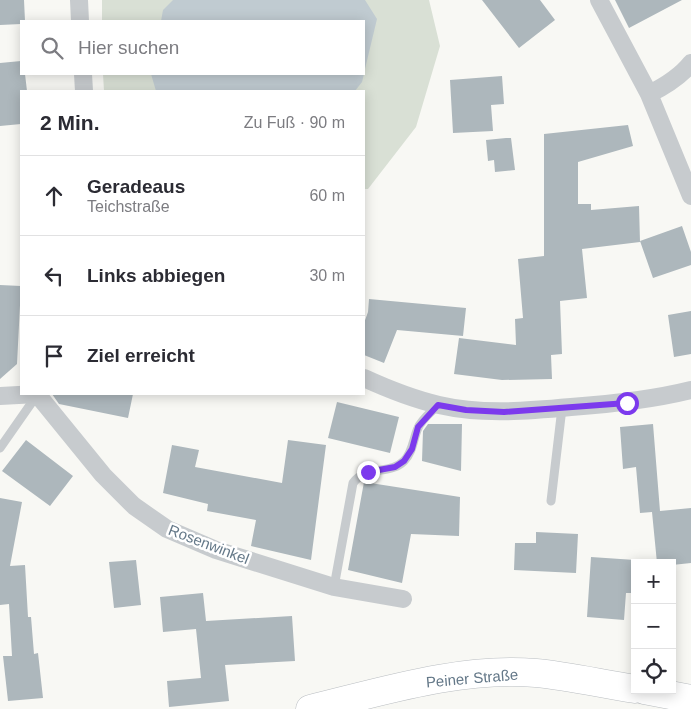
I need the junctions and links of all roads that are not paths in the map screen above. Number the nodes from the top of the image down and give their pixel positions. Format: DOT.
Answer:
graph roads {
  1 [pos="80,0"];
  2 [pos="600,0"];
  3 [pos="80,20"];
  4 [pos="691,64"];
  5 [pos="83,75"];
  6 [pos="84,90"];
  7 [pos="649,94"];
  8 [pos="691,196"];
  9 [pos="365,378"];
  10 [pos="691,390"];
  11 [pos="20,395"];
  12 [pos="36,395"];
  13 [pos="38,395"];
  14 [pos="0,396"];
  15 [pos="438,405"];
  16 [pos="562,408"];
  17 [pos="0,448"];
  18 [pos="551,501"];
  19 [pos="334,587"];
  20 [pos="403,599"];
  21 [pos="631,688"];
  22 [pos="665,694"];
  23 [pos="691,699"];
  24 [pos="310,709"];
  1 -- 3 [label="street"];
  2 -- 7 [label="street"];
  4 -- 7 [label="street"];
  5 -- 6 [label="street"];
  7 -- 8 [label="street"];
  9 -- 15 [label="street"];
  10 -- 16 [label="street"];
  11 -- 14 [label="street"];
  12 -- 17 [label="lane"];
  13 -- 19 [label="street, Rosenwinkel"];
  15 -- 16 [label="street"];
  15 -- 19 [label="lane"];
  16 -- 18 [label="lane"];
  19 -- 20 [label="street, Rosenwinkel"];
  21 -- 24 [label="main road, Peiner Straße"];
  22 -- 23 [label="main road"];
}
